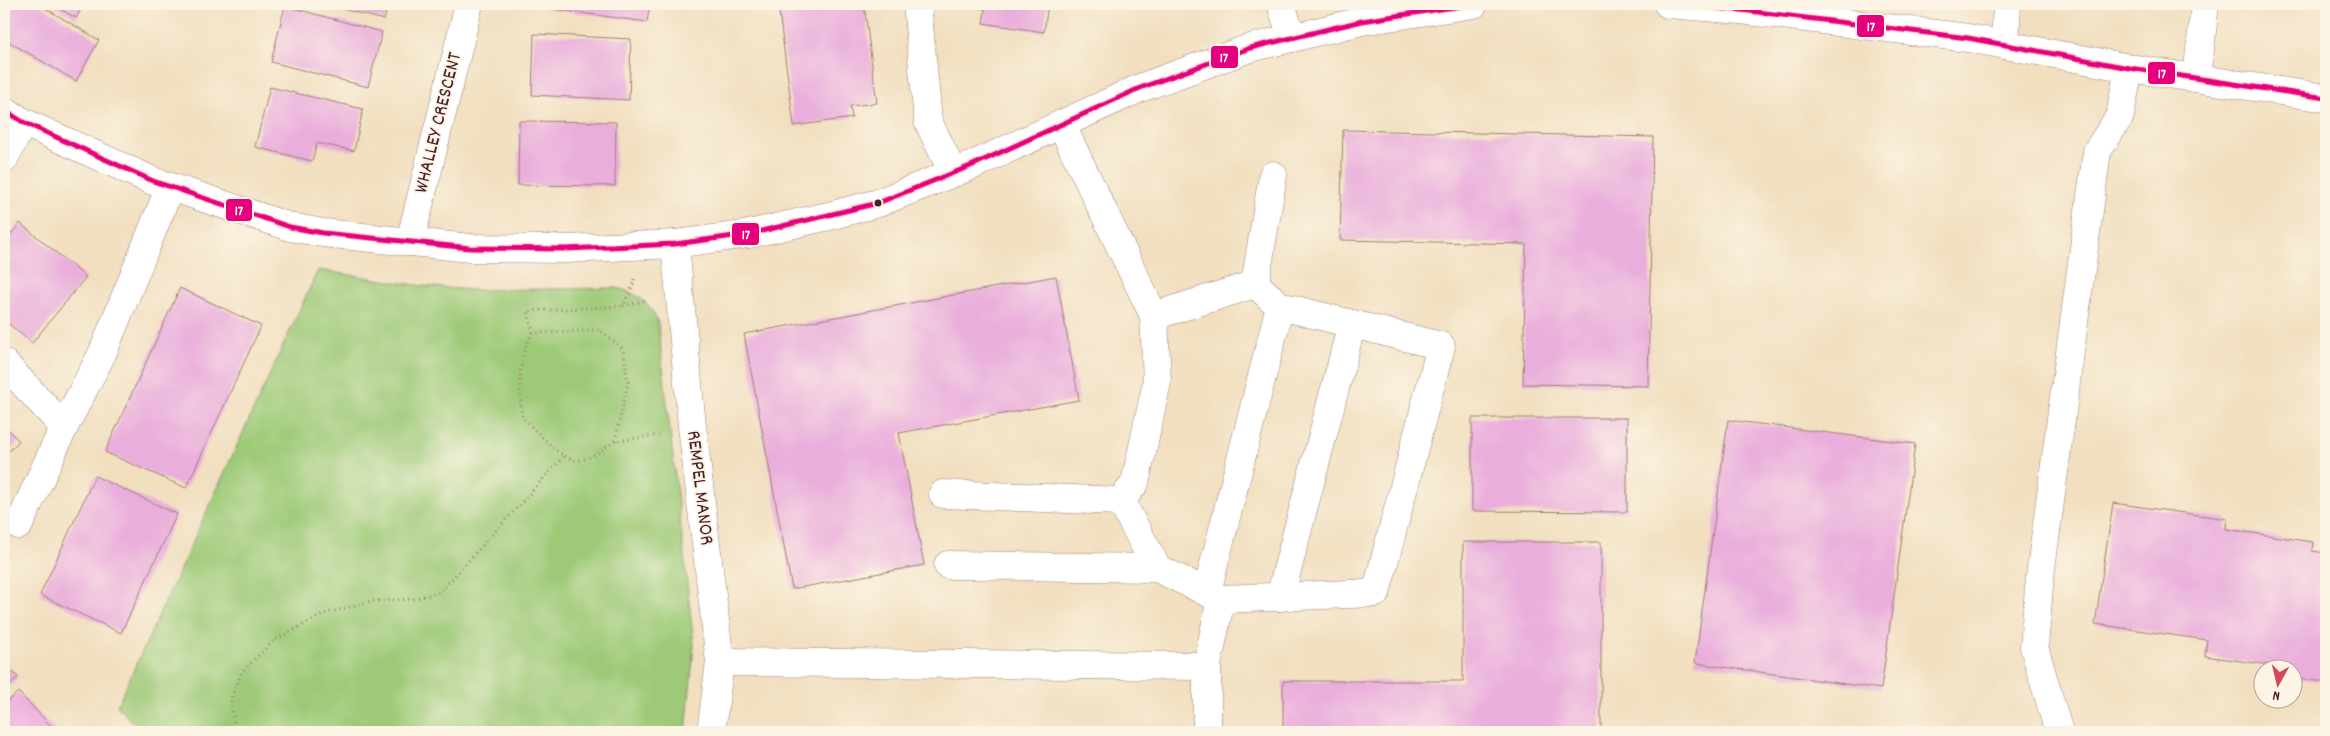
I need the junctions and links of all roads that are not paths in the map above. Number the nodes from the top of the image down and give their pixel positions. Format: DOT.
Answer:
graph roads {
  1 [pos="468,4"];
  2 [pos="917,4"];
  3 [pos="1281,4"];
  4 [pos="1474,4"];
  5 [pos="1668,4"];
  6 [pos="2007,4"];
  7 [pos="2205,4"];
  8 [pos="1742,7"];
  9 [pos="1292,38"];
  10 [pos="2005,45"];
  11 [pos="2129,68"];
  12 [pos="2197,78"];
  13 [pos="2326,98"];
  14 [pos="13,116"];
  15 [pos="1061,124"];
  16 [pos="4,160"];
  17 [pos="953,172"];
  18 [pos="1273,175"];
  19 [pos="170,187"];
  20 [pos="410,242"];
  21 [pos="675,244"];
  22 [pos="1254,284"];
  23 [pos="1280,306"];
  24 [pos="1154,316"];
  25 [pos="1352,324"];
  26 [pos="4,363"];
  27 [pos="64,427"];
  28 [pos="943,494"];
  29 [pos="1121,501"];
  30 [pos="19,525"];
  31 [pos="948,566"];
  32 [pos="1157,568"];
  33 [pos="1214,596"];
  34 [pos="1280,597"];
  35 [pos="720,662"];
  36 [pos="1207,666"];
  37 [pos="711,732"];
  38 [pos="1207,732"];
  39 [pos="2059,732"];
  1 -- 20 [label="street, WHALLEY CRESCENT"];
  2 -- 17 [label="street"];
  3 -- 9 [label="street"];
  4 -- 9 [label="street"];
  5 -- 8 [label="street"];
  6 -- 10 [label="street"];
  7 -- 12 [label="street"];
  8 -- 10 [label="street"];
  9 -- 15 [label="street"];
  10 -- 11 [label="street"];
  11 -- 12 [label="street"];
  11 -- 39 [label="street"];
  12 -- 13 [label="street"];
  14 -- 16 [label="street"];
  14 -- 19 [label="street"];
  15 -- 17 [label="street"];
  15 -- 24 [label="street"];
  17 -- 21 [label="street"];
  18 -- 22 [label="street"];
  19 -- 20 [label="street"];
  19 -- 27 [label="street"];
  20 -- 21 [label="street"];
  21 -- 35 [label="street, REMPEL MANOR"];
  22 -- 23 [label="street"];
  22 -- 24 [label="street"];
  23 -- 25 [label="street"];
  23 -- 33 [label="street"];
  24 -- 29 [label="street"];
  25 -- 34 [label="street"];
  25 -- 34 [label="street"];
  26 -- 27 [label="street"];
  27 -- 30 [label="street"];
  28 -- 29 [label="street"];
  29 -- 32 [label="street"];
  31 -- 32 [label="street"];
  32 -- 33 [label="street"];
  33 -- 34 [label="street"];
  33 -- 36 [label="street"];
  35 -- 36 [label="street"];
  35 -- 37 [label="street, REMPEL MANOR"];
  36 -- 38 [label="street"];
}
